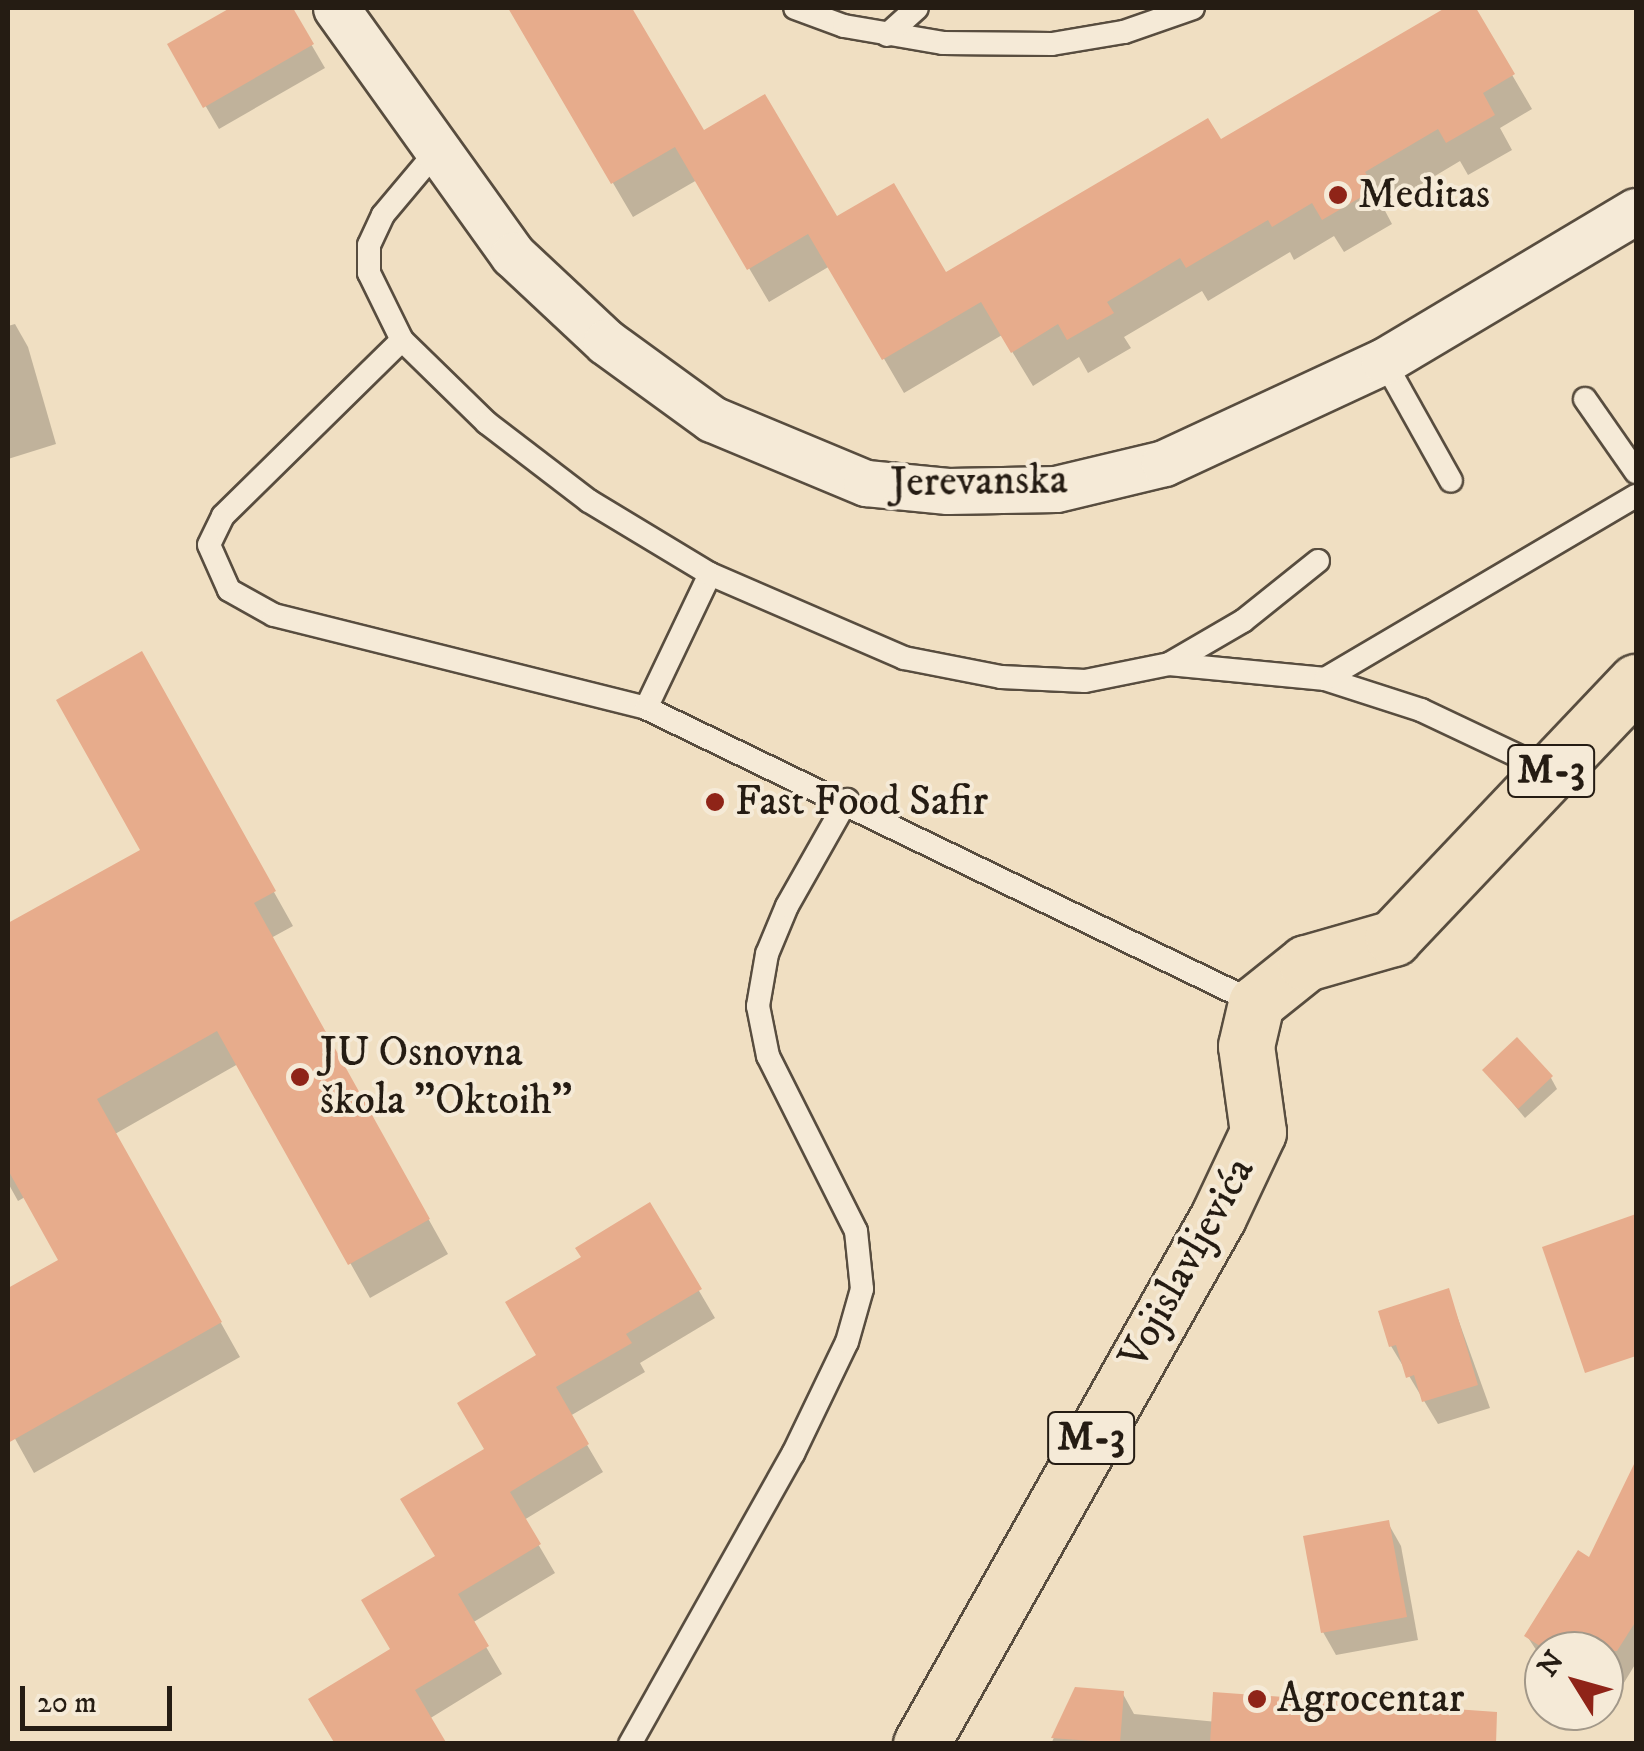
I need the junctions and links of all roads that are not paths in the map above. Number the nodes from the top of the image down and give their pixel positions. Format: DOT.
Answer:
graph roads {
  1 [pos="336,8"];
  2 [pos="795,8"];
  3 [pos="917,8"];
  4 [pos="1193,8"];
  5 [pos="887,35"];
  6 [pos="435,153"];
  7 [pos="1636,211"];
  8 [pos="402,340"];
  9 [pos="1384,361"];
  10 [pos="1585,399"];
  11 [pos="1636,472"];
  12 [pos="1451,481"];
  13 [pos="1636,496"];
  14 [pos="1318,561"];
  15 [pos="710,574"];
  16 [pos="1169,664"];
  17 [pos="1325,678"];
  18 [pos="1636,682"];
  19 [pos="646,708"];
  20 [pos="1550,771"];
  21 [pos="847,800"];
  22 [pos="1256,1003"];
  23 [pos="630,1744"];
  24 [pos="921,1744"];
  1 -- 6 [label="street, Jerevanska"];
  2 -- 5 [label="lane"];
  3 -- 5 [label="lane"];
  4 -- 5 [label="lane"];
  6 -- 8 [label="lane"];
  6 -- 9 [label="street, Jerevanska"];
  7 -- 9 [label="street, Jerevanska"];
  8 -- 15 [label="lane"];
  8 -- 19 [label="lane"];
  9 -- 12 [label="lane"];
  10 -- 11 [label="lane"];
  13 -- 17 [label="lane"];
  14 -- 16 [label="lane"];
  15 -- 16 [label="lane"];
  15 -- 19 [label="lane"];
  16 -- 17 [label="lane"];
  17 -- 20 [label="lane"];
  18 -- 20 [label="main road, M-3"];
  19 -- 21 [label="lane"];
  20 -- 22 [label="main road, M-3"];
  21 -- 22 [label="lane"];
  21 -- 23 [label="lane"];
  22 -- 24 [label="main road, Vojislavljevića / M-3"];
}
